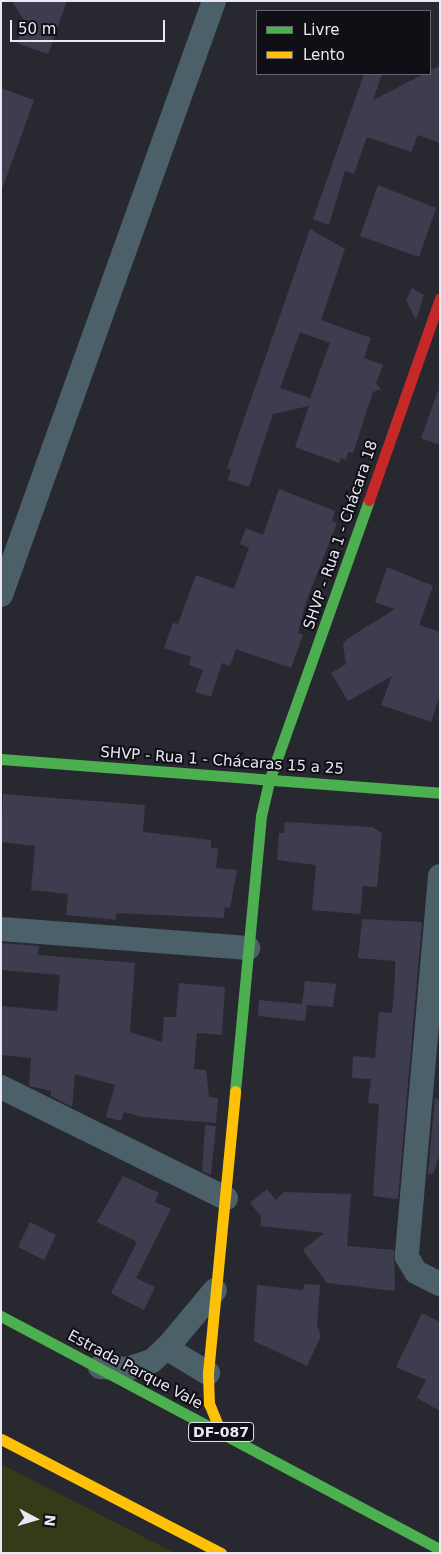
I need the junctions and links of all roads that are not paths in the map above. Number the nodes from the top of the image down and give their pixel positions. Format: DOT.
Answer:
graph roads {
  1 [pos="214,1"];
  2 [pos="440,298"];
  3 [pos="1,595"];
  4 [pos="1,759"];
  5 [pos="269,781"];
  6 [pos="440,793"];
  7 [pos="440,876"];
  8 [pos="1,929"];
  9 [pos="248,948"];
  10 [pos="432,1049"];
  11 [pos="1,1087"];
  12 [pos="226,1198"];
  13 [pos="440,1284"];
  14 [pos="214,1290"];
  15 [pos="1,1316"];
  16 [pos="166,1348"];
  17 [pos="100,1367"];
  18 [pos="208,1373"];
  19 [pos="221,1433"];
  20 [pos="1,1439"];
  21 [pos="440,1548"];
  22 [pos="221,1553"];
  1 -- 3 [label="street"];
  2 -- 5 [label="street, SHVP - Rua 1 - Chácara 18"];
  4 -- 5 [label="street, SHVP - Rua 1 - Chácaras 15 a 25"];
  5 -- 6 [label="street, SHVP - Rua 1 - Chácaras 15 a 25"];
  5 -- 9 [label="street, SHVP - Rua 1 - Chácara 18"];
  7 -- 10 [label="street"];
  8 -- 9 [label="street"];
  9 -- 12 [label="street, SHVP - Rua 1 - Chácara 18"];
  10 -- 13 [label="street"];
  11 -- 12 [label="street"];
  12 -- 14 [label="street, SHVP - Rua 1 - Chácara 18"];
  14 -- 16 [label="street"];
  14 -- 18 [label="street, SHVP - Rua 1 - Chácara 18"];
  15 -- 17 [label="street, Estrada Parque Vale / DF-087"];
  16 -- 17 [label="street"];
  16 -- 18 [label="street"];
  17 -- 19 [label="street, Estrada Parque Vale / DF-087"];
  18 -- 19 [label="street, SHVP - Rua 1 - Chácara 18"];
  19 -- 21 [label="street, Estrada Parque Vale / DF-087"];
  20 -- 22 [label="street"];
}
